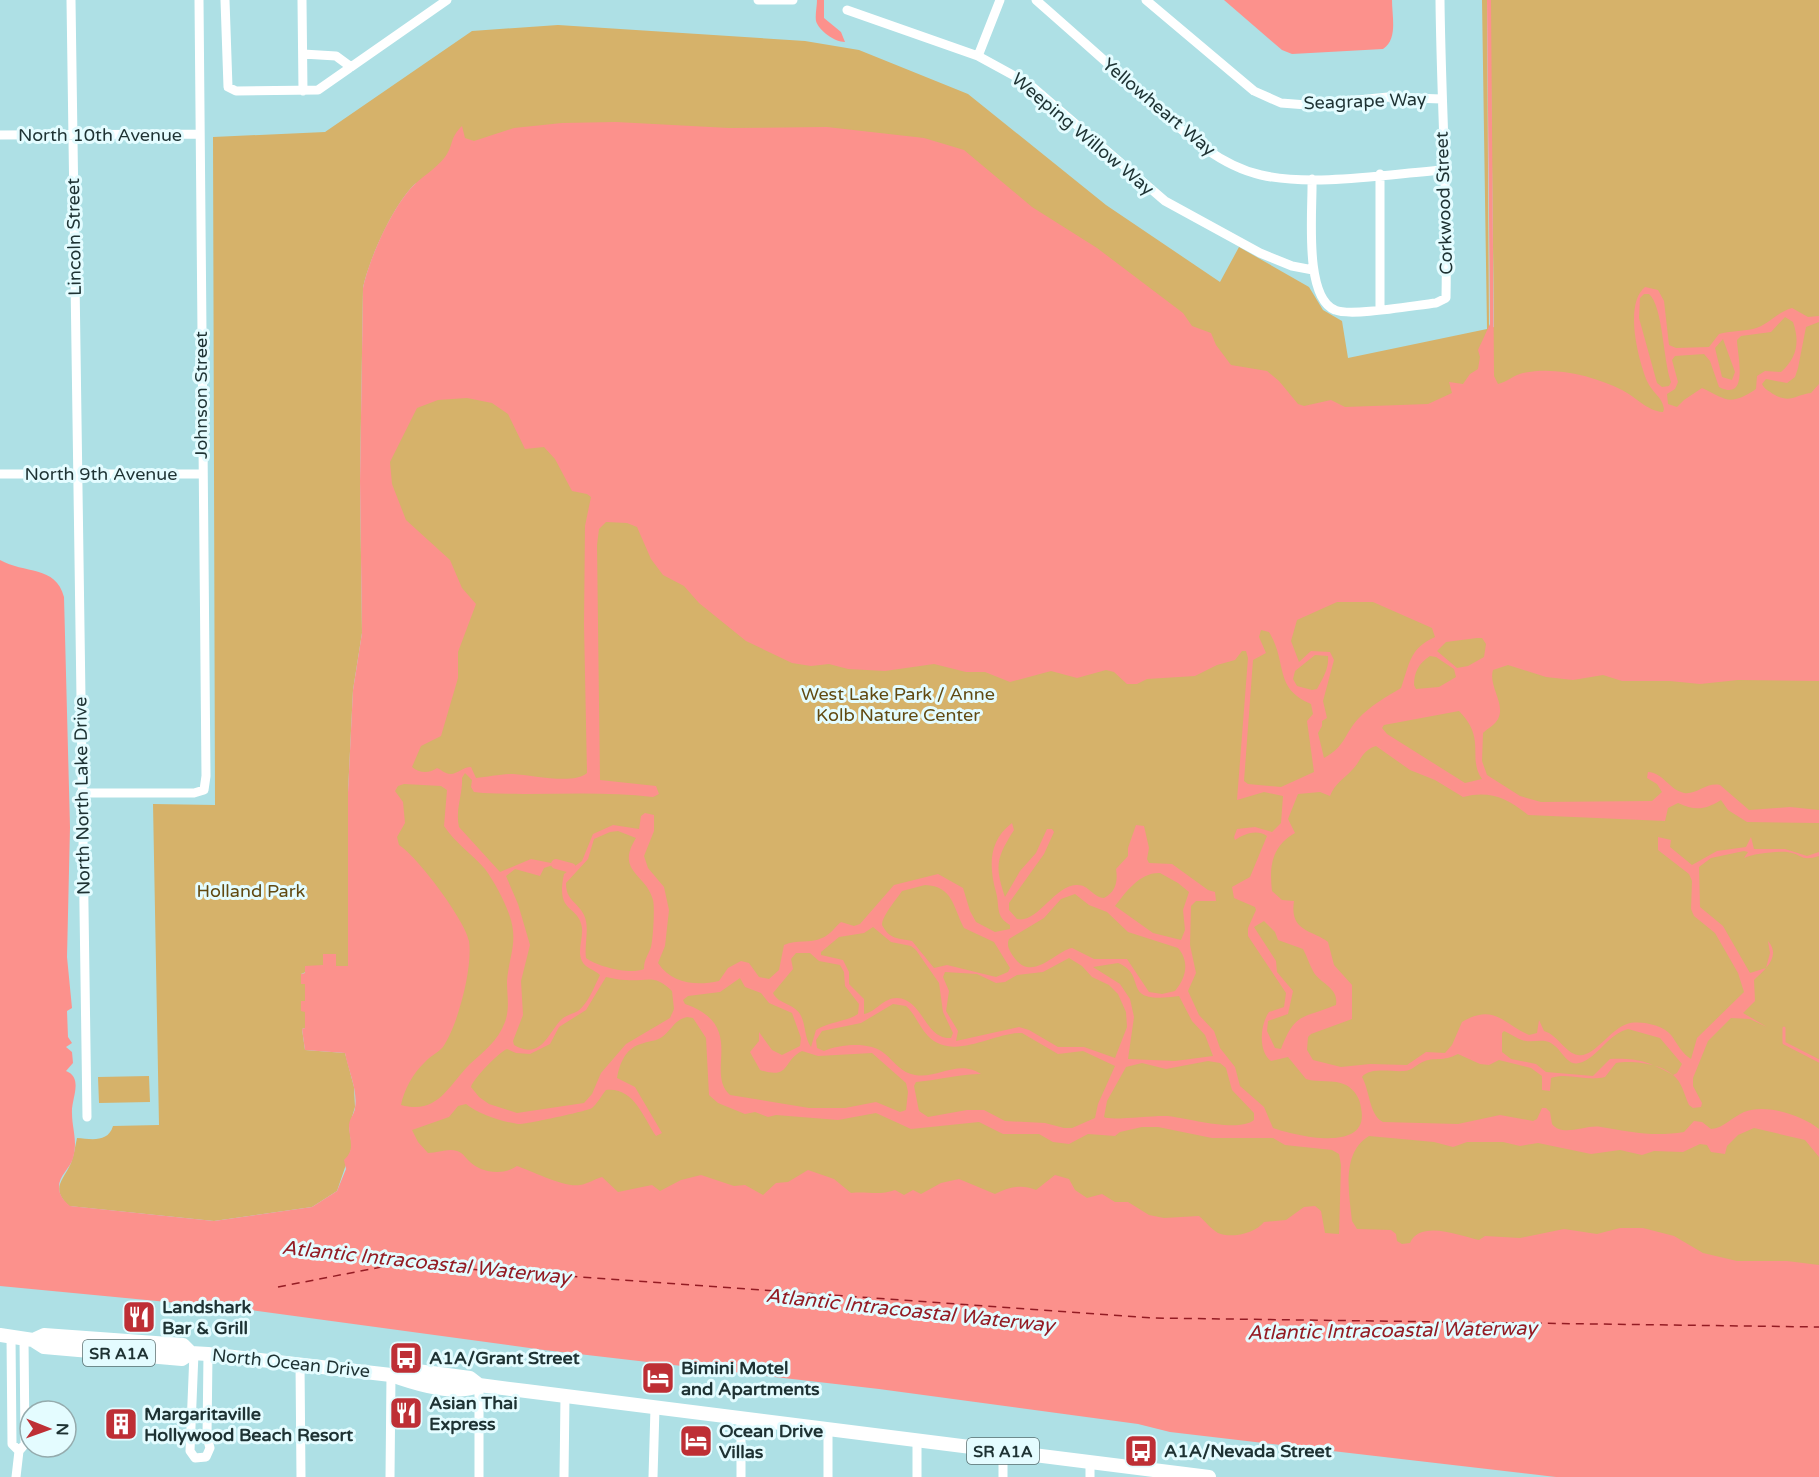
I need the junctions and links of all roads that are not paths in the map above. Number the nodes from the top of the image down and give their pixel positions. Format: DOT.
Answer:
graph roads {
  1 [pos="71,0"];
  2 [pos="199,0"];
  3 [pos="225,0"];
  4 [pos="302,0"];
  5 [pos="447,0"];
  6 [pos="758,0"];
  7 [pos="794,0"];
  8 [pos="1000,0"];
  9 [pos="1036,0"];
  10 [pos="1146,0"];
  11 [pos="1440,0"];
  12 [pos="847,10"];
  13 [pos="303,54"];
  14 [pos="978,56"];
  15 [pos="351,67"];
  16 [pos="303,91"];
  17 [pos="1441,99"];
  18 [pos="199,134"];
  19 [pos="0,135"];
  20 [pos="72,135"];
  21 [pos="1443,170"];
  22 [pos="1380,174"];
  23 [pos="1312,179"];
  24 [pos="1313,270"];
  25 [pos="1380,309"];
  26 [pos="0,474"];
  27 [pos="78,474"];
  28 [pos="202,474"];
  29 [pos="81,793"];
  30 [pos="87,1117"];
  31 [pos="17,1337"];
  32 [pos="193,1353"];
  33 [pos="208,1354"];
  34 [pos="300,1363"];
  35 [pos="391,1374"];
  36 [pos="479,1385"];
  37 [pos="565,1396"];
  38 [pos="656,1408"];
  39 [pos="741,1418"];
  40 [pos="828,1429"];
  41 [pos="191,1437"];
  42 [pos="207,1437"];
  43 [pos="917,1440"];
  44 [pos="1003,1451"];
  45 [pos="1090,1462"];
  46 [pos="18,1472"];
  47 [pos="1178,1475"];
  48 [pos="301,1477"];
  49 [pos="390,1477"];
  50 [pos="479,1477"];
  51 [pos="564,1477"];
  52 [pos="653,1477"];
  53 [pos="741,1477"];
  54 [pos="828,1477"];
  55 [pos="916,1477"];
  56 [pos="1003,1477"];
  57 [pos="1090,1477"];
  58 [pos="1209,1477"];
  1 -- 20 [label="street, Lincoln Street"];
  2 -- 18 [label="street, Johnson Street"];
  3 -- 16 [label="street"];
  4 -- 13 [label="street"];
  5 -- 15 [label="street"];
  6 -- 7 [label="street"];
  8 -- 14 [label="street"];
  9 -- 23 [label="street, Yellowheart Way"];
  10 -- 17 [label="street, Seagrape Way"];
  11 -- 17 [label="street, Corkwood Street"];
  12 -- 14 [label="street, Weeping Willow Way"];
  13 -- 15 [label="street"];
  13 -- 16 [label="street"];
  14 -- 24 [label="street, Weeping Willow Way"];
  15 -- 16 [label="street"];
  17 -- 21 [label="street, Corkwood Street"];
  18 -- 20 [label="street, North 10th Avenue"];
  18 -- 28 [label="street, Johnson Street"];
  19 -- 20 [label="street, North 10th Avenue"];
  20 -- 27 [label="street, Lincoln Street"];
  21 -- 22 [label="street, Yellowheart Way"];
  21 -- 25 [label="street, Corkwood Street"];
  22 -- 23 [label="street, Yellowheart Way"];
  22 -- 25 [label="street"];
  23 -- 24 [label="street"];
  24 -- 25 [label="street"];
  26 -- 27 [label="street, North 9th Avenue"];
  27 -- 28 [label="street, North 9th Avenue"];
  27 -- 29 [label="street, North North Lake Drive"];
  28 -- 29 [label="street, Johnson Street"];
  29 -- 30 [label="street, North North Lake Drive"];
  31 -- 32 [label="main road, North Ocean Drive / SR A1A"];
  31 -- 46 [label="street"];
  32 -- 33 [label="main road, North Ocean Drive / SR A1A"];
  32 -- 41 [label="street"];
  33 -- 34 [label="main road, North Ocean Drive / SR A1A"];
  33 -- 42 [label="street"];
  34 -- 35 [label="main road, North Ocean Drive / SR A1A"];
  34 -- 48 [label="street"];
  35 -- 36 [label="main road, North Ocean Drive / SR A1A"];
  35 -- 49 [label="street"];
  36 -- 37 [label="main road, North Ocean Drive / SR A1A"];
  36 -- 50 [label="street"];
  37 -- 38 [label="main road, North Ocean Drive / SR A1A"];
  37 -- 51 [label="street"];
  38 -- 39 [label="main road, North Ocean Drive / SR A1A"];
  38 -- 52 [label="street"];
  39 -- 40 [label="main road, North Ocean Drive / SR A1A"];
  39 -- 53 [label="street"];
  40 -- 43 [label="main road, North Ocean Drive / SR A1A"];
  40 -- 54 [label="street"];
  41 -- 42 [label="street"];
  41 -- 42 [label="street"];
  43 -- 44 [label="main road, North Ocean Drive / SR A1A"];
  43 -- 55 [label="street"];
  44 -- 45 [label="main road, North Ocean Drive / SR A1A"];
  44 -- 56 [label="street"];
  45 -- 47 [label="main road, North Ocean Drive / SR A1A"];
  45 -- 57 [label="street"];
  47 -- 58 [label="main road, North Ocean Drive / SR A1A"];
}
